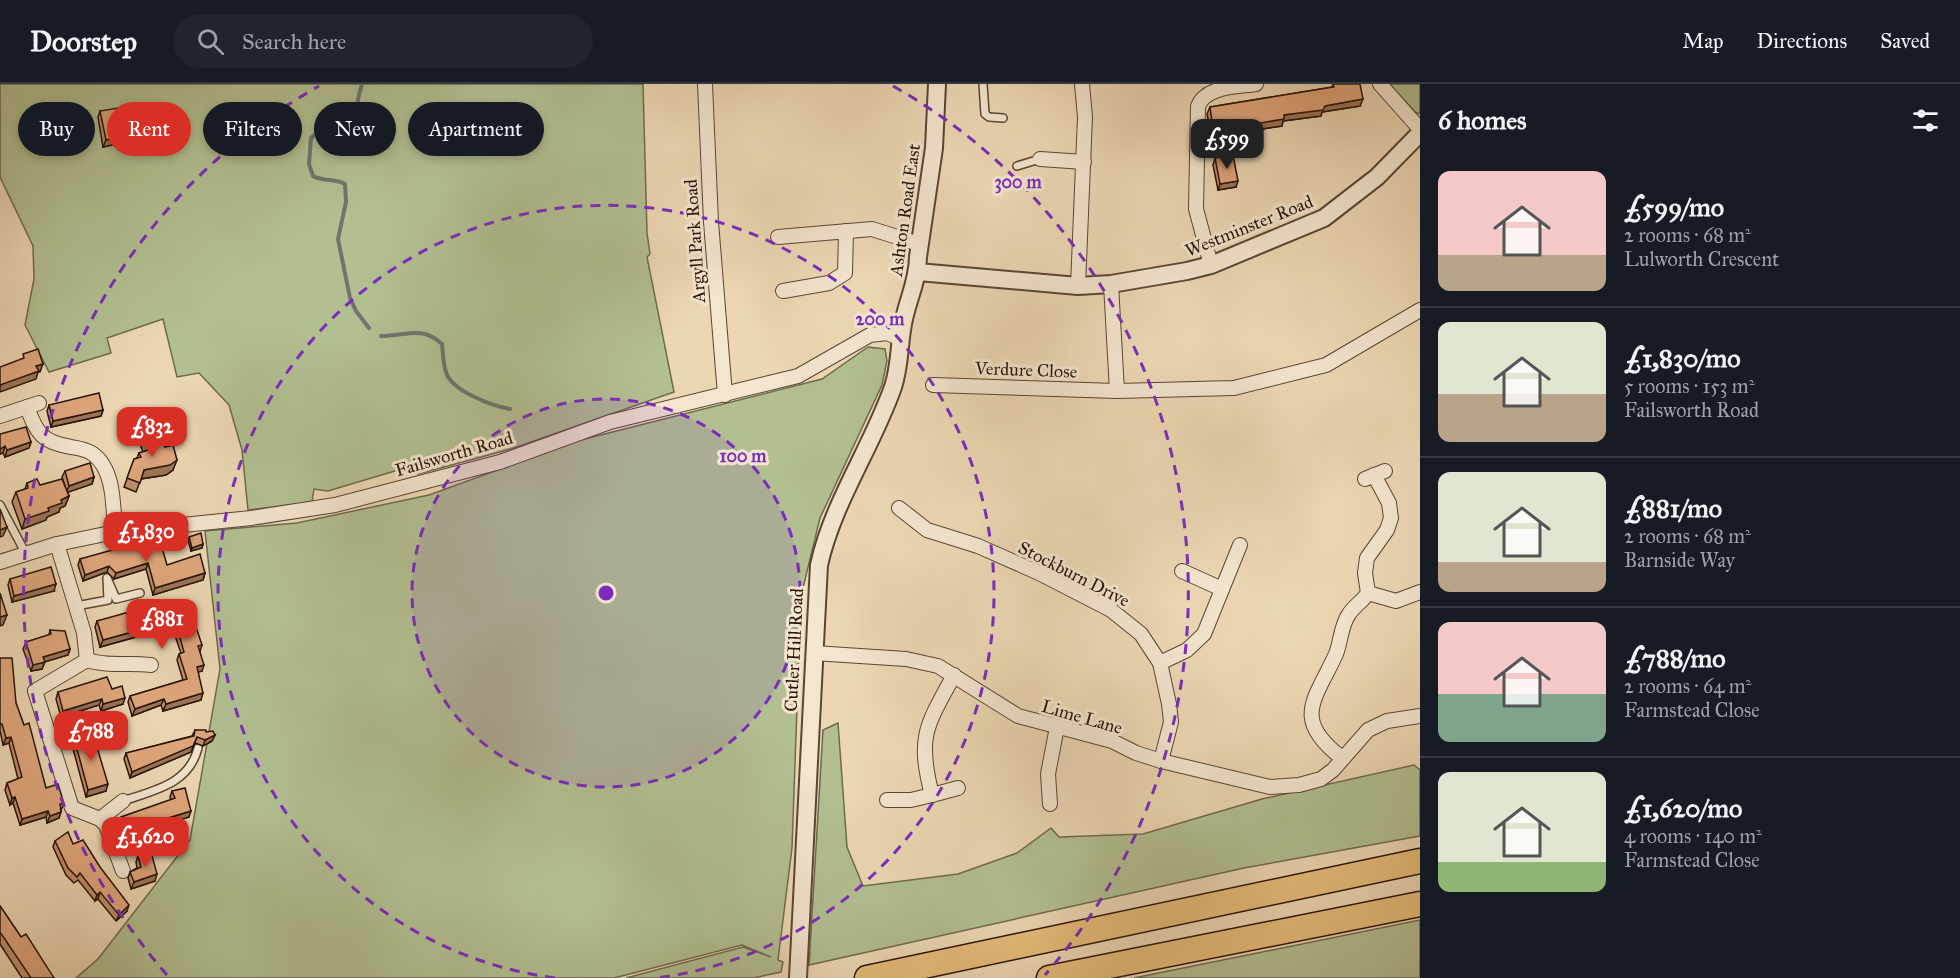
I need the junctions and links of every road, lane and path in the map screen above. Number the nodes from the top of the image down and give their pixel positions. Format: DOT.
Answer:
graph roads {
  1 [pos="705,84"];
  2 [pos="937,84"];
  3 [pos="983,84"];
  4 [pos="1082,84"];
  5 [pos="1256,84"];
  6 [pos="1380,84"];
  7 [pos="1003,118"];
  8 [pos="1420,131"];
  9 [pos="1040,159"];
  10 [pos="1084,162"];
  11 [pos="1017,166"];
  12 [pos="846,231"];
  13 [pos="778,237"];
  14 [pos="920,244"];
  15 [pos="1211,265"];
  16 [pos="918,272"];
  17 [pos="1111,284"];
  18 [pos="1078,286"];
  19 [pos="783,291"];
  20 [pos="1420,310"];
  21 [pos="901,339"];
  22 [pos="933,385"];
  23 [pos="1118,391"];
  24 [pos="725,395"];
  25 [pos="0,416"];
  26 [pos="1375,475"];
  27 [pos="0,505"];
  28 [pos="899,508"];
  29 [pos="115,532"];
  30 [pos="57,544"];
  31 [pos="1240,544"];
  32 [pos="26,554"];
  33 [pos="0,562"];
  34 [pos="1182,571"];
  35 [pos="1222,589"];
  36 [pos="1420,592"];
  37 [pos="140,593"];
  38 [pos="1368,593"];
  39 [pos="76,606"];
  40 [pos="814,653"];
  41 [pos="87,660"];
  42 [pos="1160,663"];
  43 [pos="151,665"];
  44 [pos="954,675"];
  45 [pos="1420,716"];
  46 [pos="1057,727"];
  47 [pos="198,748"];
  48 [pos="1342,758"];
  49 [pos="1161,761"];
  50 [pos="958,788"];
  51 [pos="1065,788"];
  52 [pos="932,795"];
  53 [pos="887,800"];
  54 [pos="123,801"];
  55 [pos="100,819"];
  56 [pos="1420,861"];
  57 [pos="123,871"];
  58 [pos="1420,904"];
  59 [pos="798,978"];
  60 [pos="867,978"];
  61 [pos="1049,978"];
  1 -- 24 [label="street, Argyll Park Road"];
  2 -- 14 [label="street, Ashton Road East"];
  3 -- 7 [label="lane"];
  4 -- 10 [label="street"];
  5 -- 15 [label="street"];
  6 -- 8 [label="street"];
  8 -- 15 [label="street, Westminster Road"];
  9 -- 10 [label="street"];
  9 -- 11 [label="lane"];
  10 -- 18 [label="street"];
  12 -- 13 [label="street"];
  12 -- 14 [label="street"];
  12 -- 19 [label="street"];
  14 -- 16 [label="street, Ashton Road East"];
  15 -- 17 [label="street, Westminster Road"];
  16 -- 18 [label="street, Westminster Road"];
  16 -- 21 [label="street, Ashton Road East"];
  17 -- 18 [label="street, Westminster Road"];
  17 -- 23 [label="street"];
  20 -- 23 [label="street, Verdure Close"];
  21 -- 24 [label="street, Failsworth Road"];
  21 -- 40 [label="street, Cutler Hill Road"];
  22 -- 23 [label="street, Verdure Close"];
  24 -- 29 [label="street, Failsworth Road"];
  25 -- 29 [label="street"];
  26 -- 38 [label="street"];
  27 -- 32 [label="lane"];
  28 -- 42 [label="street, Stockburn Drive"];
  29 -- 30 [label="street, Failsworth Road"];
  30 -- 32 [label="street, Failsworth Road"];
  30 -- 39 [label="street"];
  31 -- 35 [label="street"];
  32 -- 33 [label="street, Failsworth Road"];
  34 -- 35 [label="street"];
  35 -- 42 [label="street"];
  36 -- 38 [label="street"];
  37 -- 39 [label="lane"];
  38 -- 48 [label="street"];
  39 -- 41 [label="street"];
  40 -- 44 [label="street, Lime Lane"];
  40 -- 59 [label="street, Cutler Hill Road"];
  41 -- 43 [label="street"];
  41 -- 55 [label="street"];
  42 -- 49 [label="street, Stockburn Drive"];
  44 -- 46 [label="street, Lime Lane"];
  44 -- 52 [label="street"];
  45 -- 48 [label="street, Lime Lane"];
  46 -- 49 [label="street, Lime Lane"];
  46 -- 51 [label="street"];
  47 -- 54 [label="lane"];
  48 -- 49 [label="street, Lime Lane"];
  50 -- 52 [label="street"];
  52 -- 53 [label="street"];
  54 -- 55 [label="street"];
  55 -- 57 [label="street"];
  56 -- 60 [label="highway"];
  58 -- 61 [label="highway"];
}
